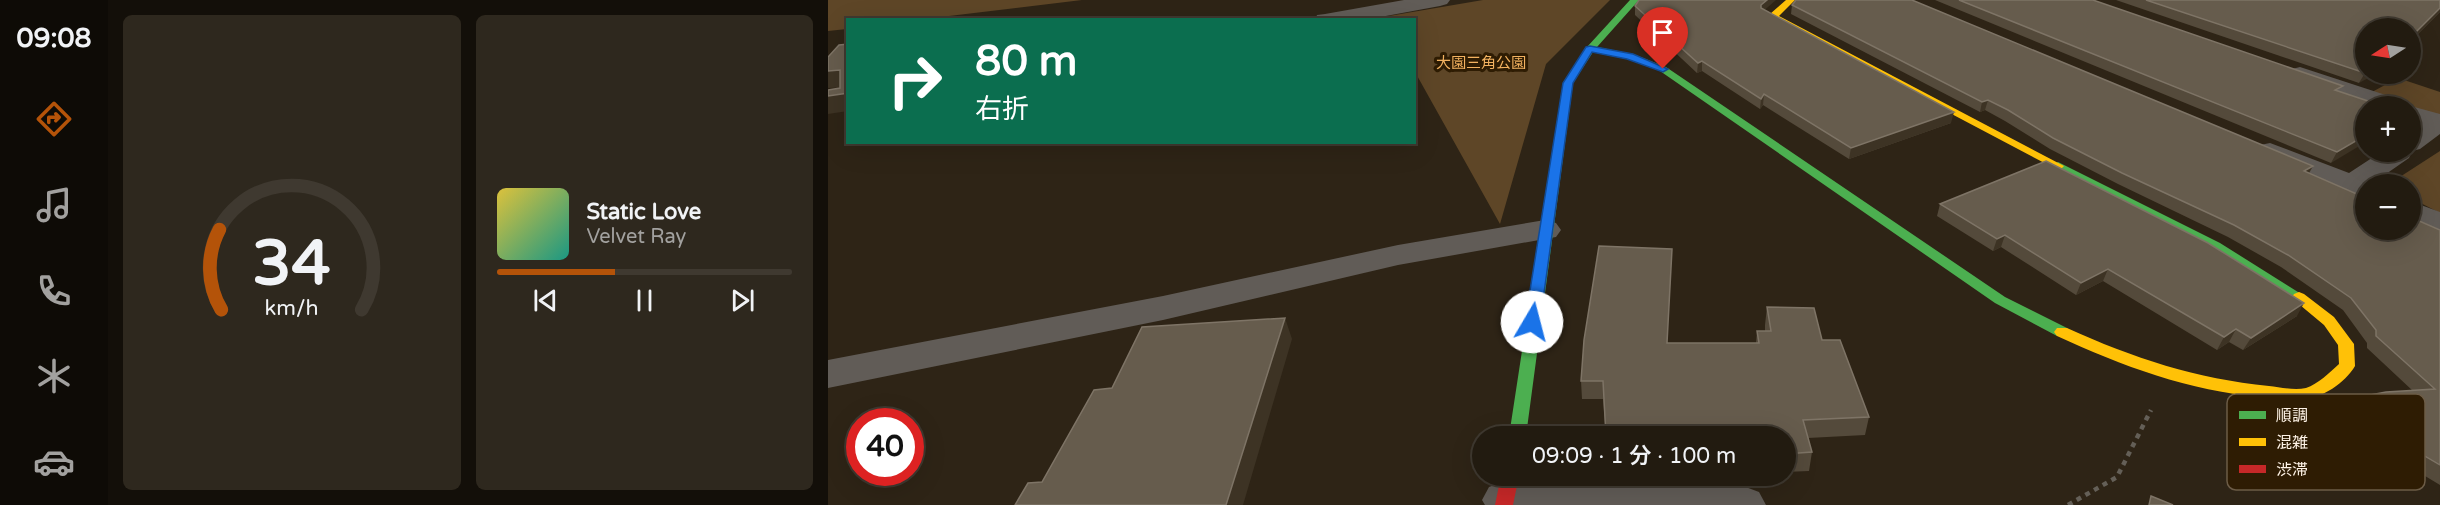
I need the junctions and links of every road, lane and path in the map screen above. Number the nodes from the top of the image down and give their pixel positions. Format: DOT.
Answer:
graph roads {
  1 [pos="1440,0"];
  2 [pos="1635,0"];
  3 [pos="1791,0"];
  4 [pos="1336,18"];
  5 [pos="1590,49"];
  6 [pos="2274,65"];
  7 [pos="2365,96"];
  8 [pos="2421,116"];
  9 [pos="2421,135"];
  10 [pos="2253,144"];
  11 [pos="2388,162"];
  12 [pos="2375,174"];
  13 [pos="2355,186"];
  14 [pos="2421,215"];
  15 [pos="2440,223"];
  16 [pos="1545,230"];
  17 [pos="828,374"];
  18 [pos="2169,374"];
  19 [pos="1518,426"];
  20 [pos="1506,494"];
  21 [pos="1743,505"];
  22 [pos="2068,505"];
  1 -- 4 [label="street"];
  2 -- 5 [label="street"];
  3 -- 18 [label="street"];
  5 -- 16 [label="street"];
  5 -- 18 [label="street"];
  6 -- 7 [label="street"];
  8 -- 9 [label="street"];
  10 -- 13 [label="street"];
  11 -- 12 [label="street"];
  14 -- 15 [label="street"];
  16 -- 17 [label="street"];
  16 -- 19 [label="street"];
  18 -- 22 [label="path"];
  20 -- 21 [label="street"];
}
